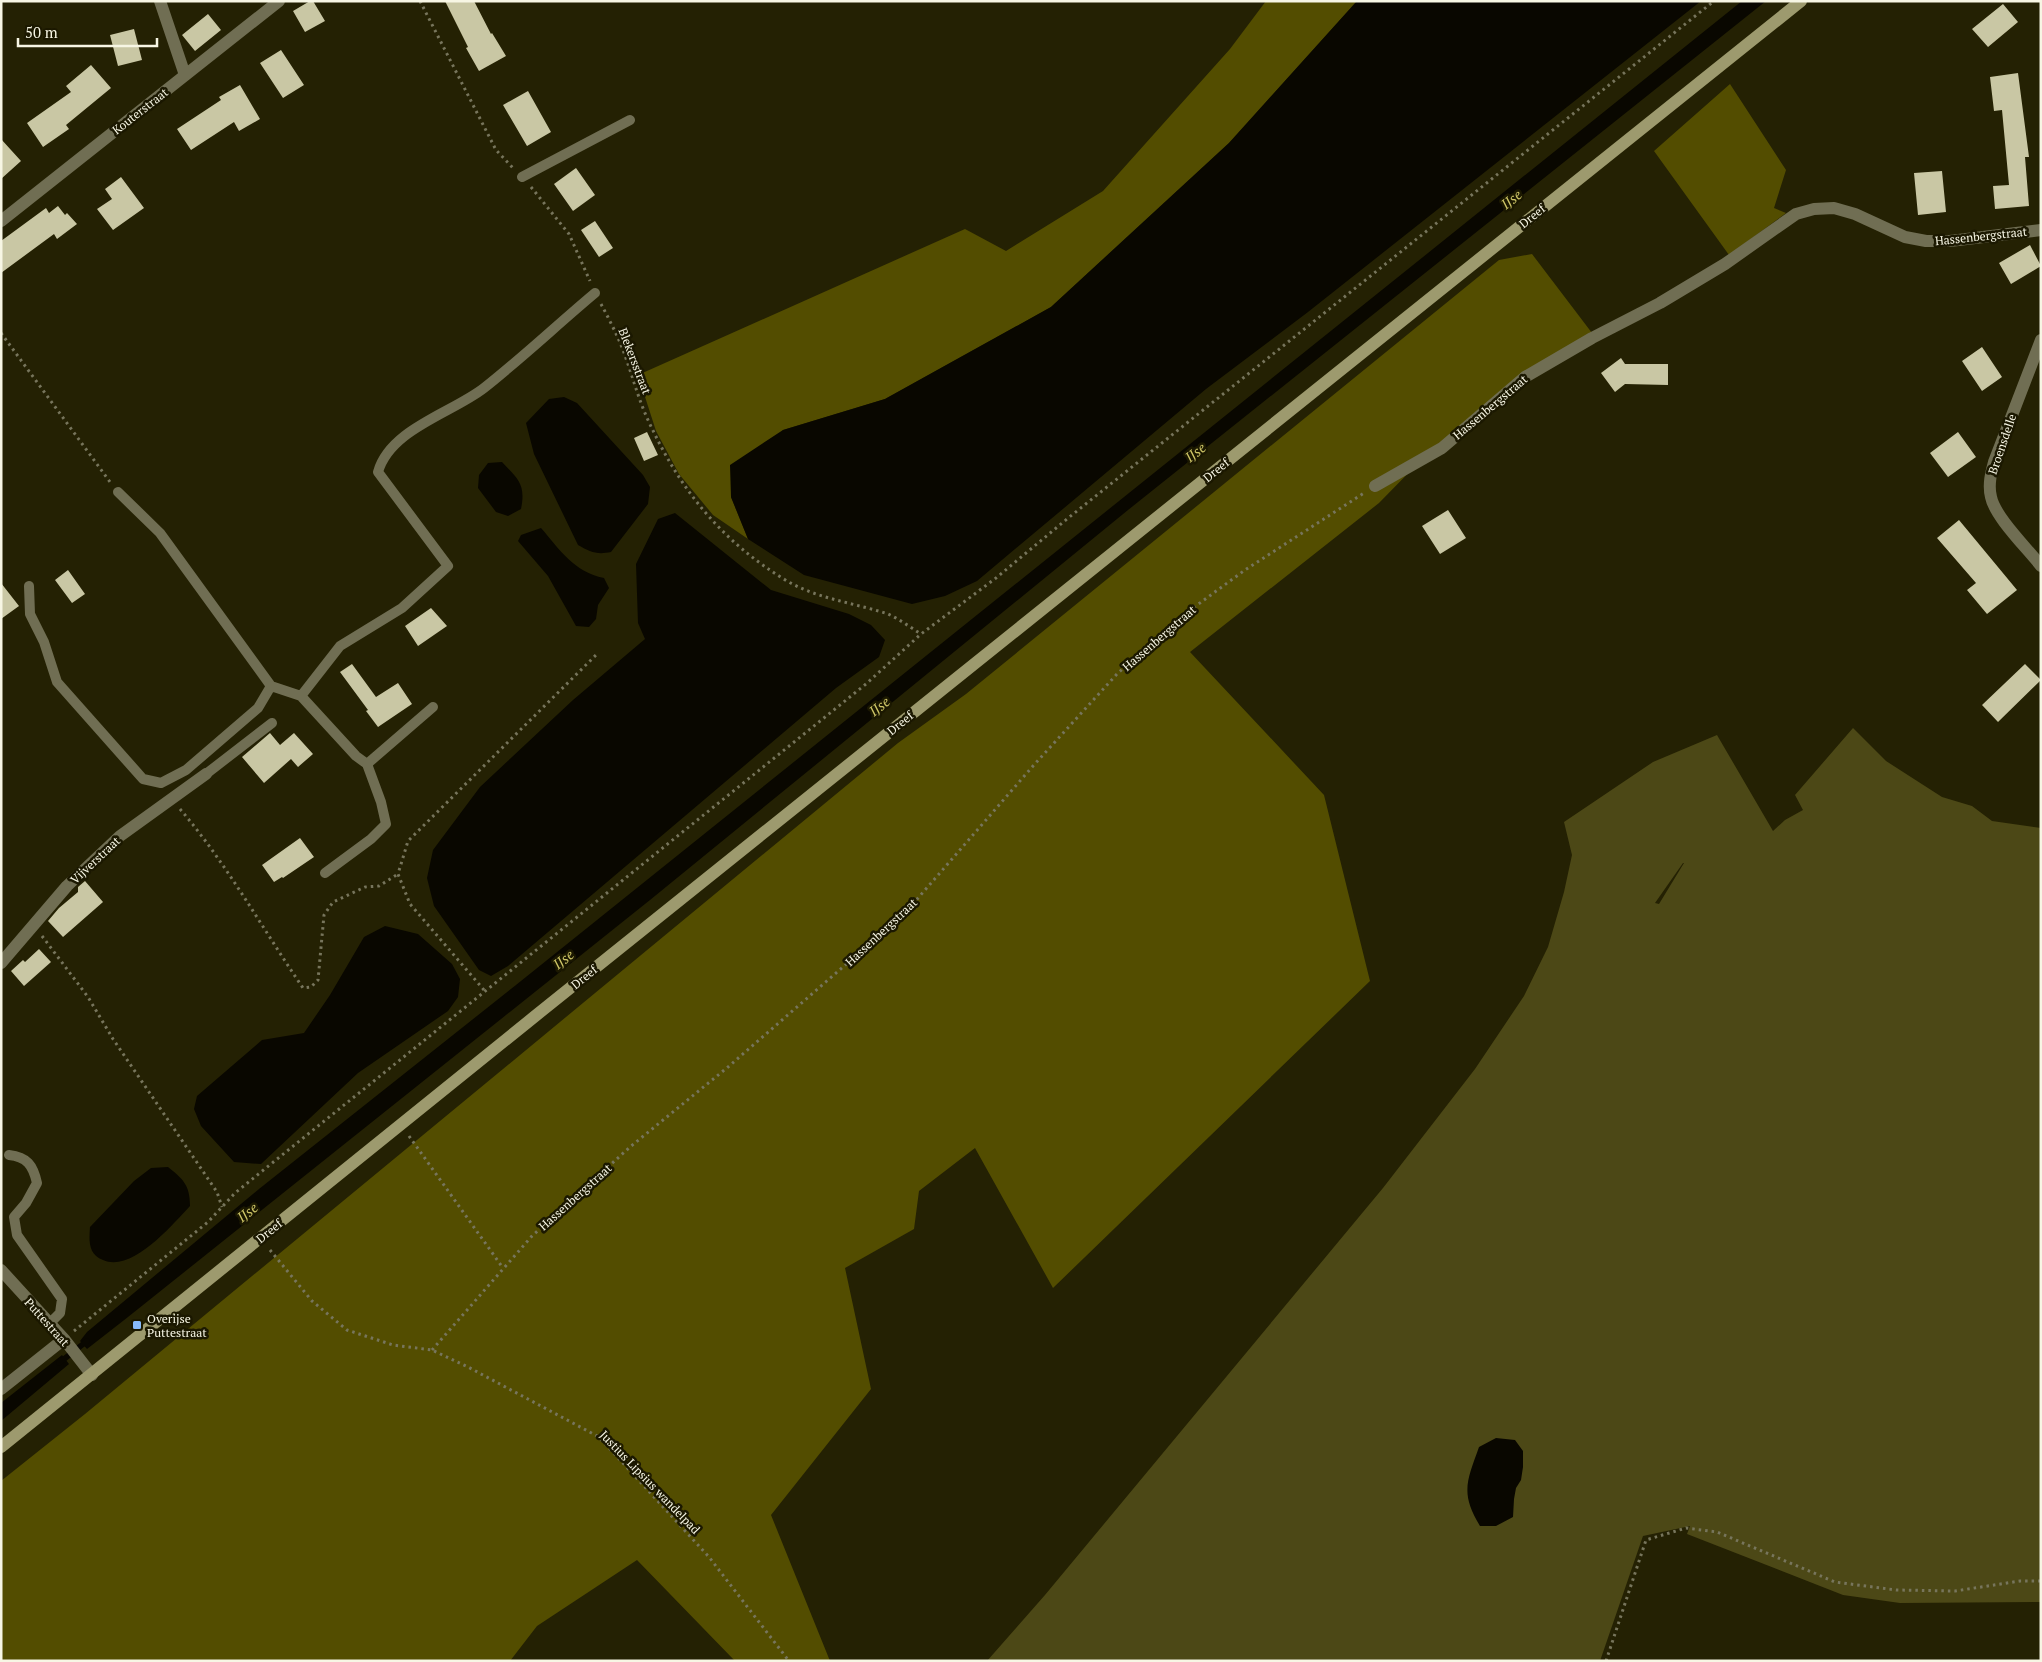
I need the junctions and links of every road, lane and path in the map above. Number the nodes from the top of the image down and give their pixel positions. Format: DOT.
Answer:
graph roads {
  1 [pos="160,1"];
  2 [pos="279,1"];
  3 [pos="420,1"];
  4 [pos="1714,1"];
  5 [pos="1801,1"];
  6 [pos="185,75"];
  7 [pos="630,120"];
  8 [pos="522,177"];
  9 [pos="1,222"];
  10 [pos="2041,230"];
  11 [pos="595,293"];
  12 [pos="1,333"];
  13 [pos="2041,340"];
  14 [pos="1375,486"];
  15 [pos="118,492"];
  16 [pos="2041,566"];
  17 [pos="29,586"];
  18 [pos="921,634"];
  19 [pos="597,654"];
  20 [pos="271,686"];
  21 [pos="301,696"];
  22 [pos="433,707"];
  23 [pos="272,722"];
  24 [pos="368,764"];
  25 [pos="206,774"];
  26 [pos="172,798"];
  27 [pos="325,873"];
  28 [pos="398,874"];
  29 [pos="34,925"];
  30 [pos="1,963"];
  31 [pos="484,990"];
  32 [pos="400,1125"];
  33 [pos="9,1155"];
  34 [pos="222,1207"];
  35 [pos="260,1238"];
  36 [pos="503,1268"];
  37 [pos="1,1270"];
  38 [pos="49,1324"];
  39 [pos="70,1348"];
  40 [pos="432,1350"];
  41 [pos="92,1375"];
  42 [pos="1,1390"];
  43 [pos="1,1447"];
  44 [pos="2041,1581"];
  45 [pos="789,1661"];
  46 [pos="1606,1661"];
  1 -- 6 [label="street"];
  2 -- 6 [label="street, Kouterstraat"];
  3 -- 8 [label="path, Blekersstraat"];
  4 -- 18 [label="path"];
  5 -- 32 [label="main road, Dreef"];
  6 -- 9 [label="street, Kouterstraat"];
  7 -- 8 [label="lane"];
  8 -- 11 [label="path, Blekersstraat"];
  10 -- 14 [label="street, Hassenbergstraat"];
  11 -- 18 [label="path, Blekersstraat"];
  11 -- 21 [label="lane"];
  12 -- 15 [label="path"];
  13 -- 16 [label="street, Broensdelle"];
  14 -- 36 [label="path, Hassenbergstraat"];
  15 -- 20 [label="lane"];
  17 -- 20 [label="lane"];
  18 -- 31 [label="path"];
  19 -- 28 [label="path"];
  20 -- 21 [label="lane"];
  21 -- 24 [label="lane"];
  22 -- 24 [label="lane"];
  23 -- 25 [label="lane"];
  24 -- 27 [label="lane"];
  25 -- 26 [label="street, Vijverstraat"];
  26 -- 28 [label="path"];
  26 -- 29 [label="street, Vijverstraat"];
  28 -- 31 [label="path"];
  29 -- 30 [label="street, Vijverstraat"];
  29 -- 34 [label="path"];
  31 -- 34 [label="path"];
  32 -- 35 [label="main road, Dreef"];
  32 -- 36 [label="path"];
  33 -- 38 [label="lane"];
  34 -- 39 [label="path"];
  35 -- 40 [label="path, Justius Lipsius wandelpad"];
  35 -- 41 [label="main road, Dreef"];
  36 -- 40 [label="path, Hassenbergstraat"];
  37 -- 38 [label="street, Puttestraat"];
  38 -- 39 [label="street, Puttestraat"];
  39 -- 41 [label="street, Puttestraat"];
  39 -- 42 [label="street"];
  40 -- 45 [label="path, Justius Lipsius wandelpad"];
  41 -- 43 [label="main road, Dreef"];
  44 -- 46 [label="path"];
}
